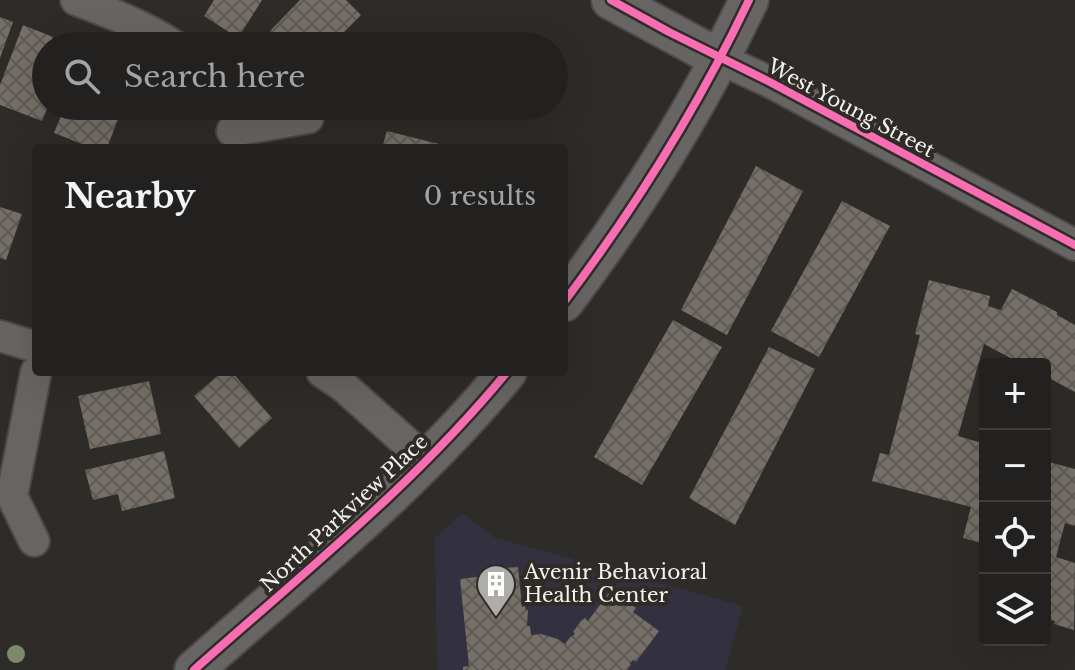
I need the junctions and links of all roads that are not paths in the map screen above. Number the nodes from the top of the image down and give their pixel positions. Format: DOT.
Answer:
graph roads {
  1 [pos="76,0"];
  2 [pos="611,0"];
  3 [pos="749,0"];
  4 [pos="153,32"];
  5 [pos="720,59"];
  6 [pos="292,120"];
  7 [pos="230,128"];
  8 [pos="1075,245"];
  9 [pos="568,297"];
  10 [pos="0,336"];
  11 [pos="32,346"];
  12 [pos="35,376"];
  13 [pos="328,376"];
  14 [pos="503,376"];
  15 [pos="427,461"];
  16 [pos="34,541"];
  17 [pos="194,670"];
  1 -- 4 [label="street"];
  2 -- 5 [label="street, West Young Street"];
  3 -- 5 [label="street"];
  5 -- 8 [label="street, West Young Street"];
  5 -- 9 [label="street"];
  6 -- 7 [label="street"];
  10 -- 11 [label="street"];
  12 -- 16 [label="street"];
  13 -- 15 [label="street"];
  14 -- 15 [label="street, North Parkview Place"];
  15 -- 17 [label="street, North Parkview Place"];
}
